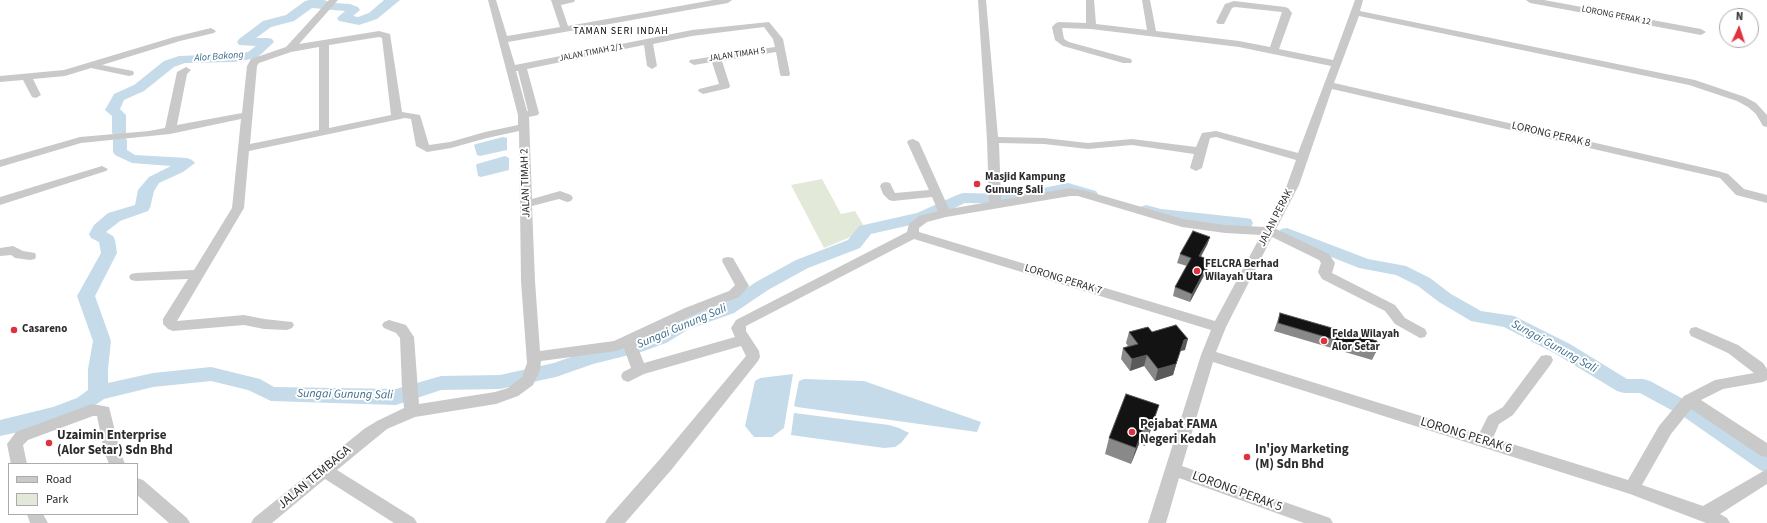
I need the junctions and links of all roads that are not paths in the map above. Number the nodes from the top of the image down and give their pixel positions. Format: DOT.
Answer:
graph roads {
  1 [pos="492,0"];
  2 [pos="571,0"];
  3 [pos="728,0"];
  4 [pos="982,0"];
  5 [pos="1090,0"];
  6 [pos="1146,0"];
  7 [pos="1359,0"];
  8 [pos="1530,0"];
  9 [pos="555,2"];
  10 [pos="331,4"];
  11 [pos="1355,13"];
  12 [pos="1221,22"];
  13 [pos="1091,26"];
  14 [pos="565,29"];
  15 [pos="211,31"];
  16 [pos="1701,32"];
  17 [pos="1152,34"];
  18 [pos="503,40"];
  19 [pos="648,41"];
  20 [pos="324,43"];
  21 [pos="289,49"];
  22 [pos="779,49"];
  23 [pos="1274,50"];
  24 [pos="716,59"];
  25 [pos="1127,61"];
  26 [pos="694,62"];
  27 [pos="1337,64"];
  28 [pos="89,66"];
  29 [pos="652,66"];
  30 [pos="516,68"];
  31 [pos="186,70"];
  32 [pos="129,73"];
  33 [pos="785,74"];
  34 [pos="27,77"];
  35 [pos="0,79"];
  36 [pos="1328,85"];
  37 [pos="703,91"];
  38 [pos="36,95"];
  39 [pos="247,115"];
  40 [pos="396,116"];
  41 [pos="524,121"];
  42 [pos="1767,124"];
  43 [pos="170,131"];
  44 [pos="324,133"];
  45 [pos="993,140"];
  46 [pos="913,142"];
  47 [pos="244,149"];
  48 [pos="1200,151"];
  49 [pos="1302,158"];
  50 [pos="0,164"];
  51 [pos="1196,168"];
  52 [pos="102,169"];
  53 [pos="886,186"];
  54 [pos="567,198"];
  55 [pos="1767,199"];
  56 [pos="0,201"];
  57 [pos="994,201"];
  58 [pos="527,204"];
  59 [pos="941,205"];
  60 [pos="913,230"];
  61 [pos="1270,232"];
  62 [pos="0,252"];
  63 [pos="30,256"];
  64 [pos="728,261"];
  65 [pos="198,274"];
  66 [pos="136,277"];
  67 [pos="287,325"];
  68 [pos="389,325"];
  69 [pos="1220,327"];
  70 [pos="1696,332"];
  71 [pos="1420,333"];
  72 [pos="744,340"];
  73 [pos="630,345"];
  74 [pos="1208,355"];
  75 [pos="1546,360"];
  76 [pos="532,369"];
  77 [pos="410,398"];
  78 [pos="1684,406"];
  79 [pos="1483,442"];
  80 [pos="1767,451"];
  81 [pos="19,463"];
  82 [pos="117,463"];
  83 [pos="1173,469"];
  84 [pos="324,470"];
  85 [pos="1767,476"];
  86 [pos="138,487"];
  87 [pos="1632,488"];
  88 [pos="1705,514"];
  89 [pos="181,523"];
  90 [pos="260,523"];
  91 [pos="408,523"];
  92 [pos="614,523"];
  93 [pos="1157,523"];
  94 [pos="1324,523"];
  95 [pos="1721,523"];
  1 -- 18 [label="street, JALAN TIMAH 2"];
  2 -- 9 [label="street"];
  3 -- 14 [label="street"];
  4 -- 45 [label="street"];
  5 -- 13 [label="street"];
  6 -- 17 [label="street"];
  7 -- 11 [label="street, JALAN PERAK"];
  8 -- 16 [label="street, LORONG PERAK 12"];
  9 -- 14 [label="street"];
  10 -- 21 [label="street"];
  11 -- 27 [label="street, JALAN PERAK"];
  11 -- 42 [label="street"];
  12 -- 23 [label="street"];
  13 -- 17 [label="street"];
  13 -- 25 [label="street"];
  14 -- 18 [label="street"];
  15 -- 28 [label="street"];
  17 -- 23 [label="street"];
  18 -- 30 [label="street, JALAN TIMAH 2"];
  19 -- 22 [label="street, JALAN TIMAH 2/1"];
  19 -- 29 [label="street"];
  19 -- 30 [label="street, JALAN TIMAH 2/1"];
  20 -- 21 [label="street"];
  20 -- 40 [label="street"];
  20 -- 44 [label="street"];
  21 -- 39 [label="street"];
  22 -- 24 [label="street, JALAN TIMAH 5"];
  22 -- 33 [label="street"];
  23 -- 27 [label="street"];
  24 -- 26 [label="street, JALAN TIMAH 5"];
  24 -- 37 [label="street"];
  27 -- 36 [label="street, JALAN PERAK"];
  28 -- 32 [label="street"];
  28 -- 34 [label="street"];
  30 -- 41 [label="street, JALAN TIMAH 2"];
  31 -- 43 [label="street"];
  34 -- 35 [label="street"];
  34 -- 38 [label="street"];
  36 -- 49 [label="street, JALAN PERAK"];
  36 -- 55 [label="street, LORONG PERAK 8"];
  39 -- 43 [label="street"];
  39 -- 47 [label="street"];
  40 -- 41 [label="street"];
  40 -- 44 [label="street"];
  41 -- 58 [label="street, JALAN TIMAH 2"];
  43 -- 50 [label="street"];
  44 -- 47 [label="street"];
  45 -- 48 [label="street"];
  45 -- 57 [label="street"];
  46 -- 59 [label="street"];
  47 -- 65 [label="street"];
  48 -- 49 [label="street"];
  48 -- 51 [label="street"];
  49 -- 61 [label="street, JALAN PERAK"];
  52 -- 56 [label="street"];
  53 -- 59 [label="street"];
  54 -- 58 [label="street"];
  57 -- 59 [label="street"];
  57 -- 61 [label="street"];
  58 -- 76 [label="street, JALAN TIMAH 2"];
  59 -- 60 [label="street"];
  60 -- 69 [label="street, LORONG PERAK 7"];
  60 -- 72 [label="street"];
  61 -- 69 [label="street, JALAN PERAK"];
  61 -- 71 [label="street"];
  62 -- 63 [label="street"];
  64 -- 73 [label="street"];
  65 -- 66 [label="street"];
  65 -- 67 [label="street"];
  68 -- 77 [label="street"];
  69 -- 74 [label="street, JALAN PERAK"];
  70 -- 78 [label="street"];
  72 -- 73 [label="street"];
  72 -- 92 [label="street"];
  73 -- 76 [label="street"];
  74 -- 79 [label="street, LORONG PERAK 6"];
  74 -- 83 [label="street, JALAN PERAK"];
  75 -- 79 [label="street"];
  76 -- 77 [label="street, JALAN TEMBAGA"];
  77 -- 84 [label="street, JALAN TEMBAGA"];
  78 -- 80 [label="street"];
  78 -- 87 [label="street"];
  79 -- 87 [label="street, LORONG PERAK 6"];
  81 -- 82 [label="street"];
  83 -- 93 [label="street, JALAN PERAK"];
  83 -- 94 [label="street, LORONG PERAK 5"];
  84 -- 90 [label="street, JALAN TEMBAGA"];
  84 -- 91 [label="street"];
  85 -- 88 [label="street"];
  86 -- 89 [label="street"];
  87 -- 88 [label="street, LORONG PERAK 6"];
  88 -- 95 [label="street, LORONG PERAK 6"];
}
